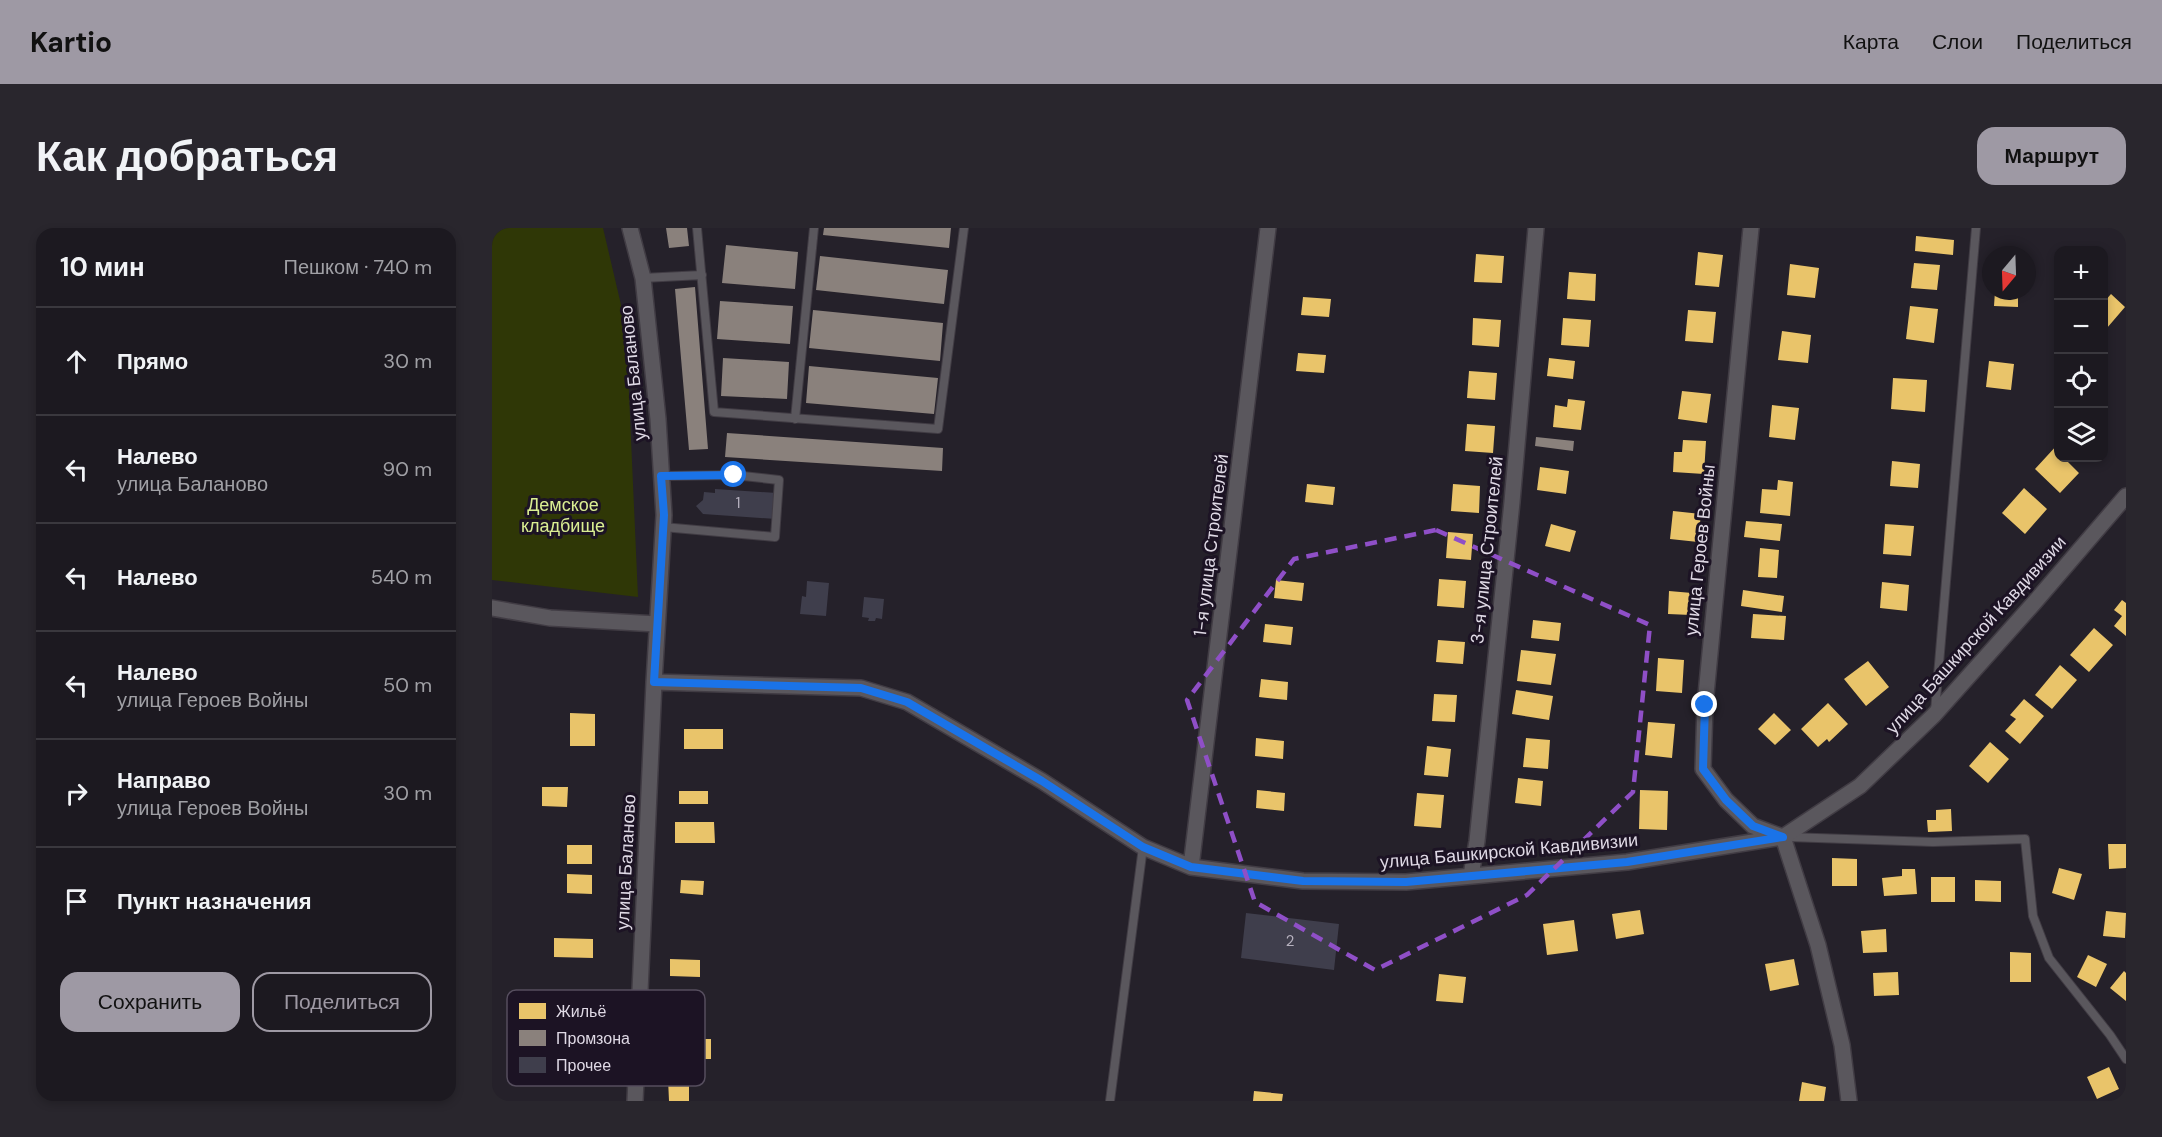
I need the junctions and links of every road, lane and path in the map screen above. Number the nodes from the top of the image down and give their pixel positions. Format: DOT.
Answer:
graph roads {
  1 [pos="630,228"];
  2 [pos="697,228"];
  3 [pos="813,228"];
  4 [pos="964,228"];
  5 [pos="1268,228"];
  6 [pos="1536,228"];
  7 [pos="1751,228"];
  8 [pos="1976,228"];
  9 [pos="702,275"];
  10 [pos="643,278"];
  11 [pos="795,418"];
  12 [pos="661,476"];
  13 [pos="2126,496"];
  14 [pos="663,527"];
  15 [pos="492,608"];
  16 [pos="657,624"];
  17 [pos="654,682"];
  18 [pos="1934,715"];
  19 [pos="1783,837"];
  20 [pos="1143,847"];
  21 [pos="1191,867"];
  22 [pos="1471,875"];
  23 [pos="640,990"];
  24 [pos="2126,1059"];
  25 [pos="636,1086"];
  26 [pos="635,1101"];
  27 [pos="1110,1101"];
  28 [pos="1849,1101"];
  1 -- 10 [label="street, улица Баланово"];
  2 -- 9 [label="lane"];
  3 -- 11 [label="lane"];
  4 -- 11 [label="lane"];
  5 -- 21 [label="street, 1-я улица Строителей"];
  6 -- 22 [label="street, 3-я улица Строителей"];
  7 -- 19 [label="street, улица Героев Войны"];
  8 -- 18 [label="lane"];
  9 -- 10 [label="lane"];
  9 -- 11 [label="lane"];
  10 -- 12 [label="street, улица Баланово"];
  12 -- 14 [label="street, улица Баланово"];
  12 -- 14 [label="lane"];
  13 -- 18 [label="street, улица Башкирской Кавдивизии"];
  14 -- 16 [label="street, улица Баланово"];
  15 -- 16 [label="street"];
  16 -- 17 [label="street, улица Баланово"];
  17 -- 20 [label="street, улица Башкирской Кавдивизии"];
  17 -- 23 [label="street, улица Баланово"];
  18 -- 19 [label="street, улица Башкирской Кавдивизии"];
  19 -- 22 [label="street, улица Башкирской Кавдивизии"];
  19 -- 24 [label="lane"];
  19 -- 28 [label="street"];
  20 -- 21 [label="street, улица Башкирской Кавдивизии"];
  20 -- 27 [label="lane"];
  21 -- 22 [label="street, улица Башкирской Кавдивизии"];
  25 -- 26 [label="street, улица Баланово"];
}
